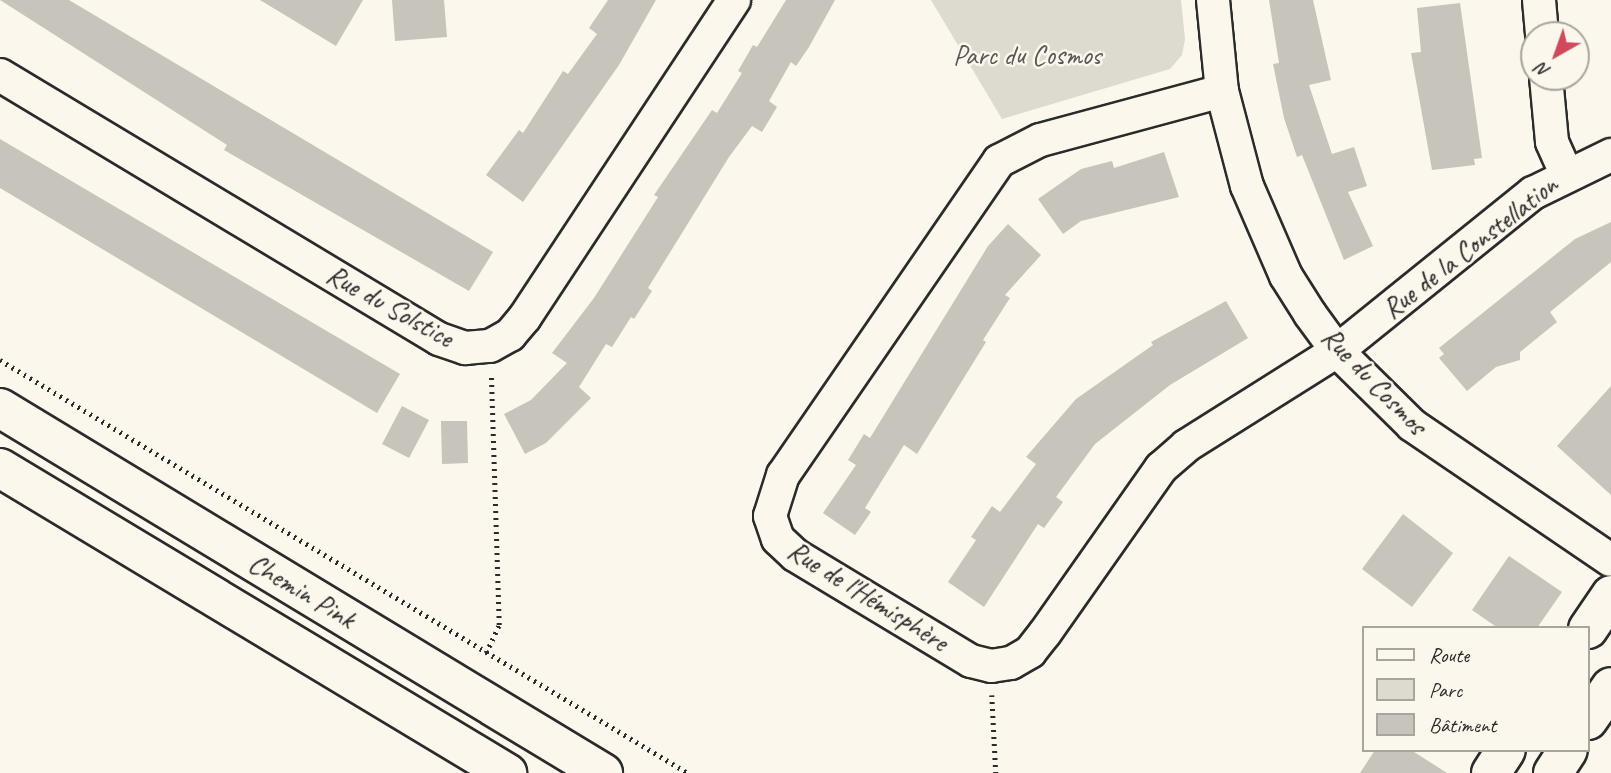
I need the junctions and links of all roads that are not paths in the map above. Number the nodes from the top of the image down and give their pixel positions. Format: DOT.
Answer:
graph roads {
  1 [pos="734,0"];
  2 [pos="1213,0"];
  3 [pos="1539,0"];
  4 [pos="1541,21"];
  5 [pos="0,75"];
  6 [pos="1222,91"];
  7 [pos="1547,91"];
  8 [pos="1611,155"];
  9 [pos="1566,173"];
  10 [pos="1337,351"];
  11 [pos="0,408"];
  12 [pos="0,468"];
  13 [pos="1611,560"];
  14 [pos="1611,595"];
  15 [pos="1590,626"];
  16 [pos="1611,687"];
  17 [pos="1590,717"];
  18 [pos="1505,752"];
  19 [pos="1567,752"];
  20 [pos="507,773"];
  21 [pos="603,773"];
  22 [pos="1491,773"];
  23 [pos="1553,773"];
  1 -- 5 [label="street, Rue du Solstice"];
  2 -- 6 [label="street, Rue du Cosmos"];
  3 -- 4 [label="street"];
  6 -- 10 [label="street, Rue du Cosmos"];
  6 -- 10 [label="street, Rue de l'Hémisphère"];
  7 -- 9 [label="street"];
  8 -- 9 [label="street, Rue de la Constellation"];
  9 -- 10 [label="street, Rue de la Constellation"];
  10 -- 13 [label="street, Rue du Cosmos"];
  11 -- 21 [label="main road, Chemin Pink"];
  12 -- 20 [label="main road, Chemin Pink"];
  14 -- 15 [label="main road"];
  16 -- 17 [label="main road"];
  18 -- 22 [label="main road"];
  19 -- 23 [label="main road"];
}
